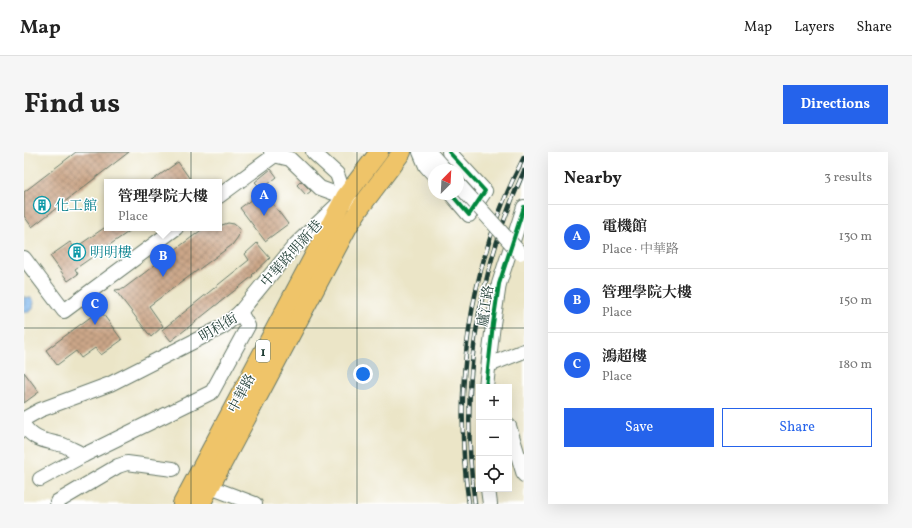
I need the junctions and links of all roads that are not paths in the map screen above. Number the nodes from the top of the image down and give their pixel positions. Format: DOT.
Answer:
graph roads {
  1 [pos="313,152"];
  2 [pos="379,152"];
  3 [pos="402,152"];
  4 [pos="420,152"];
  5 [pos="429,152"];
  6 [pos="449,152"];
  7 [pos="275,153"];
  8 [pos="440,164"];
  9 [pos="460,164"];
  10 [pos="428,168"];
  11 [pos="464,168"];
  12 [pos="464,191"];
  13 [pos="222,194"];
  14 [pos="345,197"];
  15 [pos="456,200"];
  16 [pos="524,207"];
  17 [pos="360,208"];
  18 [pos="172,231"];
  19 [pos="522,255"];
  20 [pos="24,258"];
  21 [pos="240,312"];
  22 [pos="524,351"];
  23 [pos="489,364"];
  24 [pos="486,384"];
  25 [pos="24,419"];
  26 [pos="24,426"];
  27 [pos="512,436"];
  28 [pos="102,447"];
  29 [pos="84,455"];
  30 [pos="118,466"];
  31 [pos="173,469"];
  32 [pos="524,475"];
  33 [pos="40,479"];
  34 [pos="210,487"];
  35 [pos="488,492"];
  36 [pos="58,502"];
  37 [pos="182,504"];
  38 [pos="201,504"];
  39 [pos="255,504"];
  40 [pos="490,504"];
  1 -- 14 [label="street"];
  2 -- 14 [label="main road, 1"];
  3 -- 17 [label="main road, 1"];
  4 -- 10 [label="street"];
  5 -- 8 [label="street"];
  6 -- 9 [label="street"];
  7 -- 13 [label="street"];
  7 -- 14 [label="street"];
  11 -- 15 [label="street"];
  12 -- 19 [label="street, bridge"];
  14 -- 17 [label="street"];
  14 -- 21 [label="street, 中華路明新巷"];
  14 -- 37 [label="main road, 中華路 / 1"];
  16 -- 23 [label="street, 廬江路"];
  17 -- 34 [label="main road, 中華路 / 1"];
  18 -- 20 [label="street"];
  21 -- 25 [label="street, 明科街"];
  21 -- 28 [label="street, 明科街"];
  22 -- 23 [label="street"];
  23 -- 24 [label="street, 廬江路"];
  26 -- 29 [label="street"];
  27 -- 32 [label="street"];
  28 -- 29 [label="street"];
  28 -- 30 [label="street"];
  29 -- 33 [label="street"];
  30 -- 31 [label="street"];
  30 -- 36 [label="street"];
  34 -- 38 [label="main road, 中華路 / 1"];
  34 -- 39 [label="street"];
  35 -- 40 [label="street"];
}
